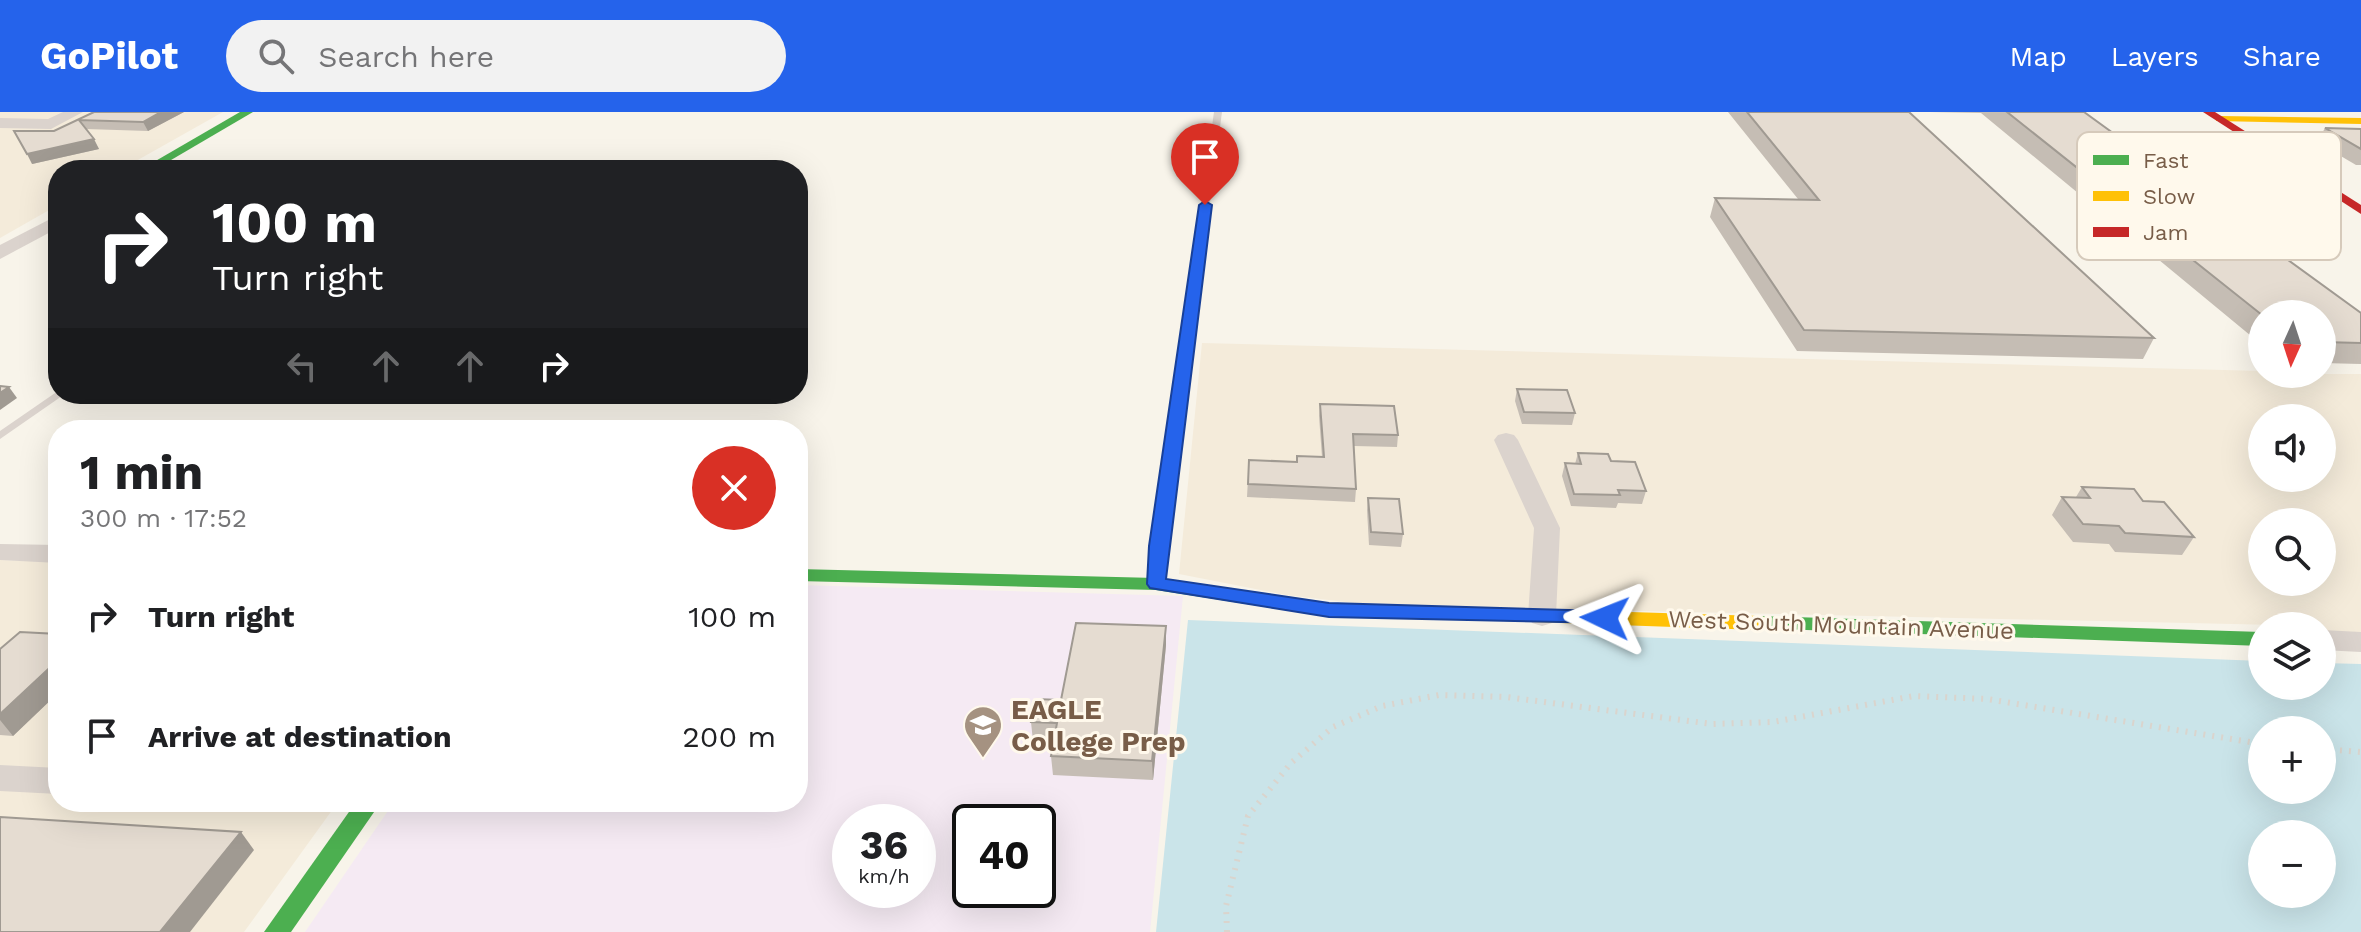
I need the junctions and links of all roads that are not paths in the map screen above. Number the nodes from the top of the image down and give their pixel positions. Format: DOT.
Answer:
graph roads {
  1 [pos="75,112"];
  2 [pos="248,112"];
  3 [pos="1218,112"];
  4 [pos="2213,115"];
  5 [pos="2361,121"];
  6 [pos="0,123"];
  7 [pos="2239,132"];
  8 [pos="164,160"];
  9 [pos="2341,197"];
  10 [pos="2361,210"];
  11 [pos="48,226"];
  12 [pos="0,253"];
  13 [pos="48,401"];
  14 [pos="0,436"];
  15 [pos="1506,440"];
  16 [pos="0,552"];
  17 [pos="48,554"];
  18 [pos="808,575"];
  19 [pos="1156,584"];
  20 [pos="1542,616"];
  21 [pos="2248,639"];
  22 [pos="2336,641"];
  23 [pos="2361,642"];
  24 [pos="0,778"];
  25 [pos="48,780"];
  26 [pos="362,812"];
  27 [pos="277,932"];
  1 -- 6 [label="street"];
  2 -- 8 [label="street"];
  3 -- 19 [label="lane"];
  4 -- 5 [label="street"];
  4 -- 7 [label="street"];
  9 -- 10 [label="street"];
  11 -- 12 [label="street"];
  13 -- 14 [label="lane"];
  15 -- 20 [label="street"];
  16 -- 17 [label="street"];
  18 -- 19 [label="street, West South Mountain Avenue"];
  19 -- 20 [label="street, West South Mountain Avenue"];
  20 -- 21 [label="street, West South Mountain Avenue"];
  22 -- 23 [label="street"];
  24 -- 25 [label="street"];
  26 -- 27 [label="street"];
}
